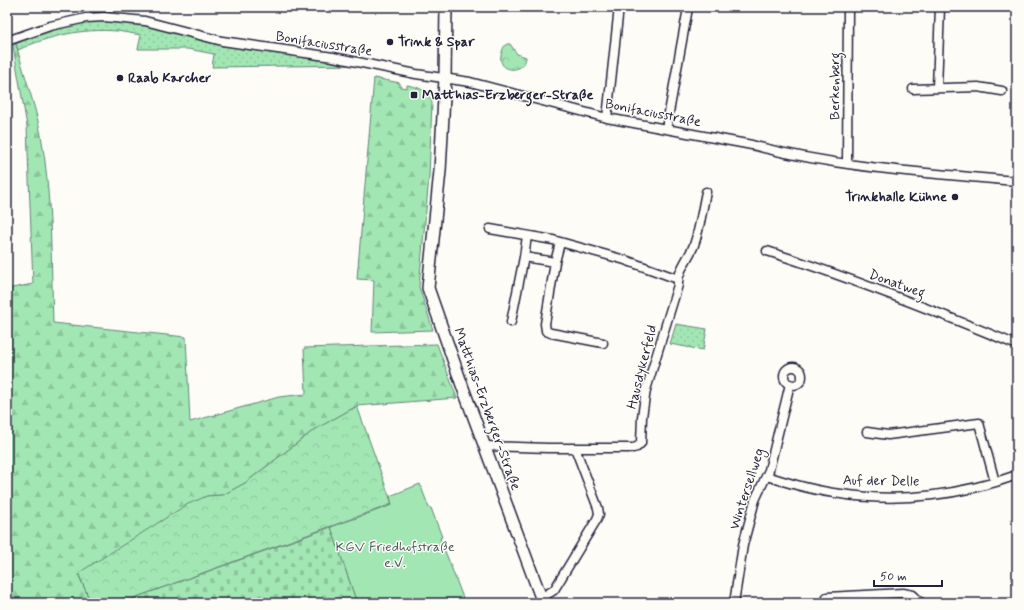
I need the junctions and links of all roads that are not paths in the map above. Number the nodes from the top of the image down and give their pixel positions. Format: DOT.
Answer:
graph roads {
  1 [pos="446,7"];
  2 [pos="619,7"];
  3 [pos="683,7"];
  4 [pos="848,7"];
  5 [pos="940,7"];
  6 [pos="7,41"];
  7 [pos="445,78"];
  8 [pos="937,88"];
  9 [pos="913,89"];
  10 [pos="1002,91"];
  11 [pos="607,118"];
  12 [pos="666,129"];
  13 [pos="847,164"];
  14 [pos="1017,181"];
  15 [pos="706,192"];
  16 [pos="490,229"];
  17 [pos="527,236"];
  18 [pos="560,243"];
  19 [pos="767,252"];
  20 [pos="524,257"];
  21 [pos="556,262"];
  22 [pos="678,279"];
  23 [pos="511,322"];
  24 [pos="603,343"];
  25 [pos="1017,345"];
  26 [pos="790,384"];
  27 [pos="867,432"];
  28 [pos="485,446"];
  29 [pos="575,448"];
  30 [pos="1017,475"];
  31 [pos="767,476"];
  32 [pos="995,482"];
  33 [pos="827,597"];
  34 [pos="542,600"];
  35 [pos="734,603"];
  36 [pos="921,603"];
  1 -- 7 [label="street, Matthias-Erzberger-Straße"];
  2 -- 11 [label="street"];
  3 -- 12 [label="street"];
  4 -- 13 [label="street, Berkenberg"];
  5 -- 8 [label="street"];
  6 -- 7 [label="street, Bonifaciusstraße"];
  7 -- 11 [label="street, Bonifaciusstraße"];
  7 -- 28 [label="street, Matthias-Erzberger-Straße"];
  8 -- 9 [label="street"];
  8 -- 10 [label="street"];
  11 -- 12 [label="street, Bonifaciusstraße"];
  12 -- 13 [label="street, Bonifaciusstraße"];
  13 -- 14 [label="street, Bonifaciusstraße"];
  15 -- 22 [label="street, Hausdykerfeld"];
  16 -- 17 [label="street"];
  17 -- 18 [label="street"];
  17 -- 20 [label="street"];
  18 -- 21 [label="street"];
  18 -- 22 [label="street"];
  19 -- 25 [label="street, Donatweg"];
  20 -- 21 [label="street"];
  20 -- 23 [label="street"];
  21 -- 24 [label="street"];
  22 -- 29 [label="street, Hausdykerfeld"];
  26 -- 31 [label="street, Wintersellweg"];
  27 -- 32 [label="street"];
  28 -- 29 [label="street, Hausdykerfeld"];
  28 -- 34 [label="street, Matthias-Erzberger-Straße"];
  29 -- 34 [label="street"];
  30 -- 32 [label="street, Auf der Delle"];
  31 -- 32 [label="street, Auf der Delle"];
  31 -- 35 [label="street, Wintersellweg"];
  33 -- 36 [label="street"];
}
